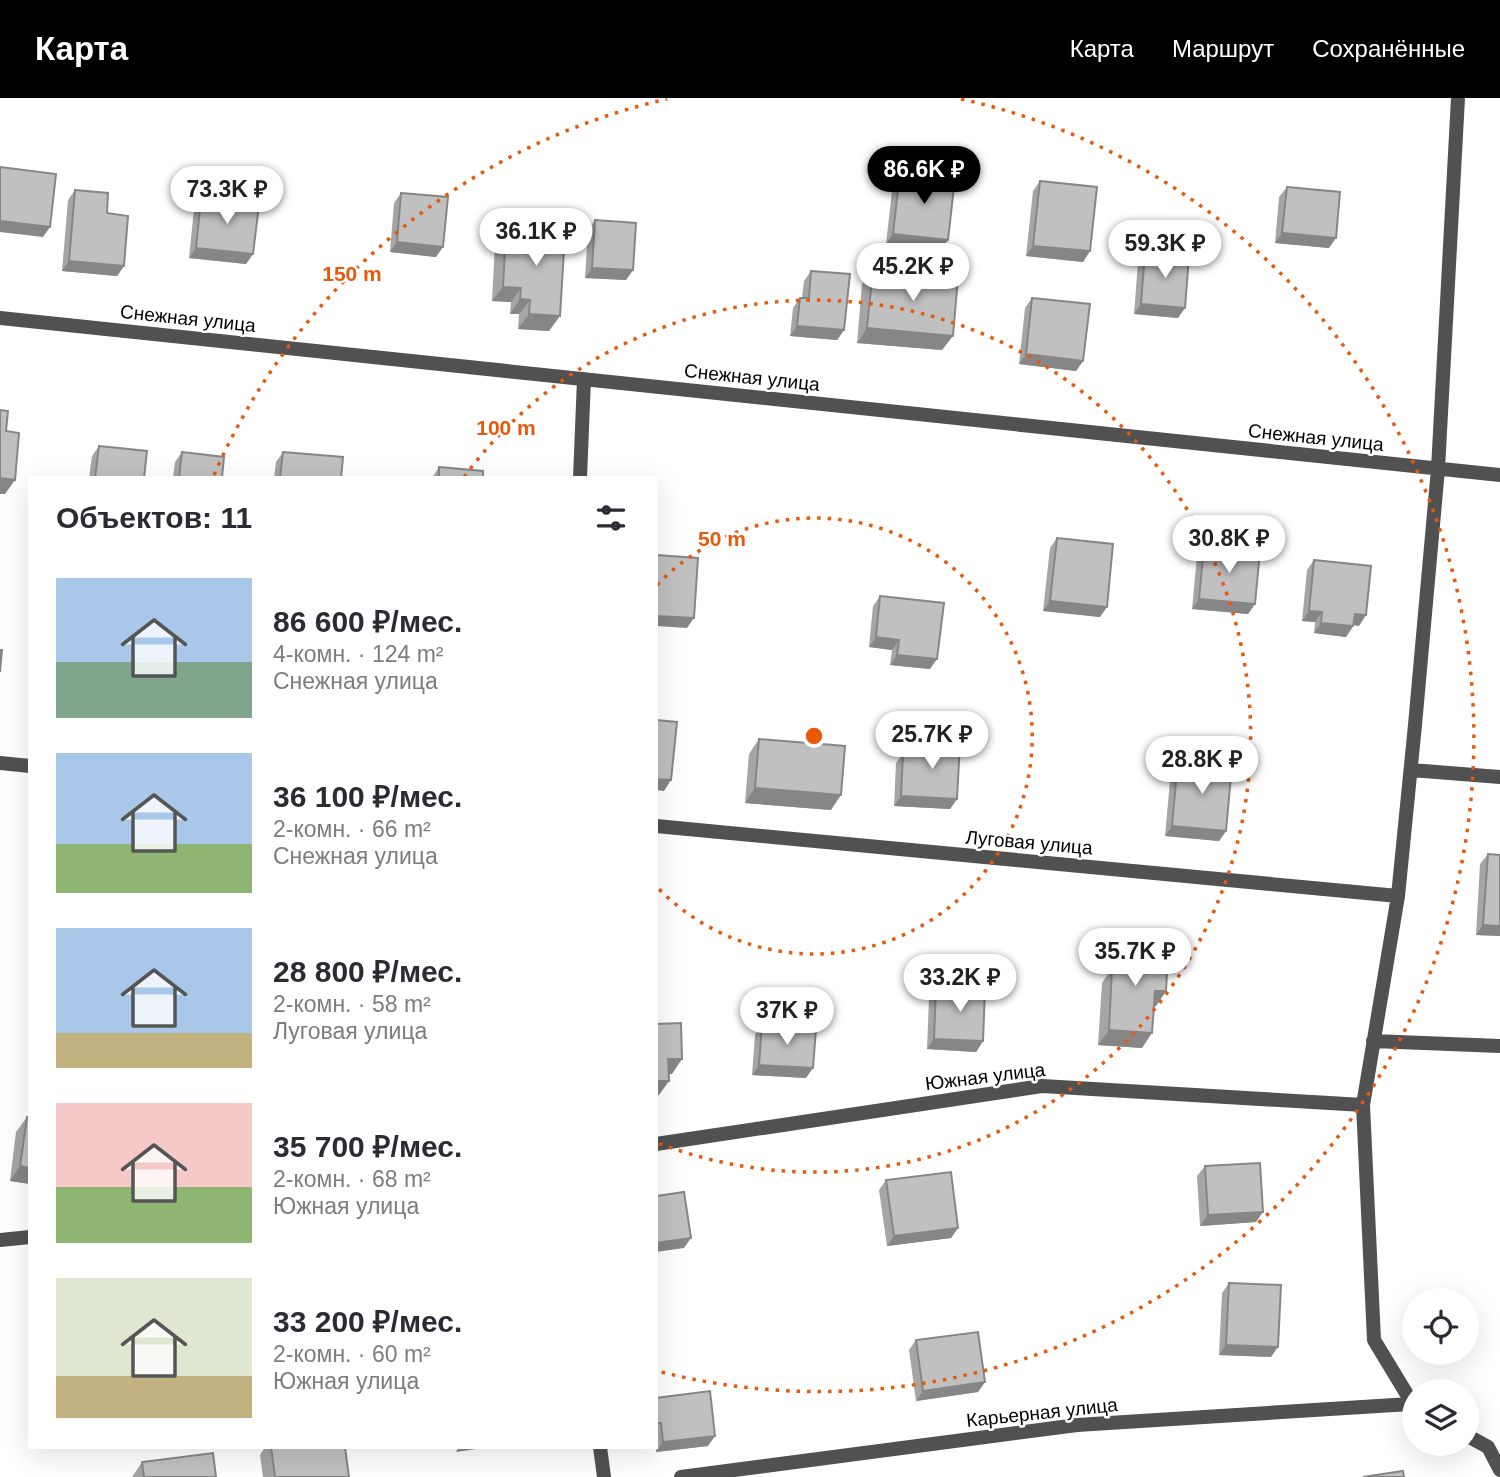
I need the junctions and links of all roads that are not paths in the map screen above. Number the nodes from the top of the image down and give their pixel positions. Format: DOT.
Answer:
graph roads {
  1 [pos="1458,98"];
  2 [pos="0,318"];
  3 [pos="584,379"];
  4 [pos="1438,469"];
  5 [pos="1500,475"];
  6 [pos="580,476"];
  7 [pos="0,763"];
  8 [pos="28,765"];
  9 [pos="1410,770"];
  10 [pos="1500,777"];
  11 [pos="658,826"];
  12 [pos="1398,896"];
  13 [pos="1373,1041"];
  14 [pos="1500,1046"];
  15 [pos="1363,1105"];
  16 [pos="658,1144"];
  17 [pos="28,1237"];
  18 [pos="0,1240"];
  19 [pos="1402,1388"];
  20 [pos="1402,1406"];
  21 [pos="1479,1442"];
  22 [pos="600,1449"];
  23 [pos="1500,1470"];
  24 [pos="604,1477"];
  25 [pos="681,1477"];
  1 -- 4 [label="street"];
  2 -- 3 [label="street, Снежная улица"];
  3 -- 4 [label="street, Снежная улица"];
  3 -- 6 [label="street"];
  4 -- 5 [label="street, Снежная улица"];
  4 -- 9 [label="street"];
  7 -- 8 [label="street"];
  9 -- 10 [label="street"];
  9 -- 12 [label="street"];
  11 -- 12 [label="street, Луговая улица"];
  12 -- 13 [label="street"];
  13 -- 14 [label="street"];
  13 -- 15 [label="street"];
  15 -- 16 [label="street, Южная улица"];
  15 -- 19 [label="street"];
  17 -- 18 [label="street"];
  20 -- 25 [label="street, Карьерная улица"];
  21 -- 23 [label="street"];
  22 -- 24 [label="street"];
}
